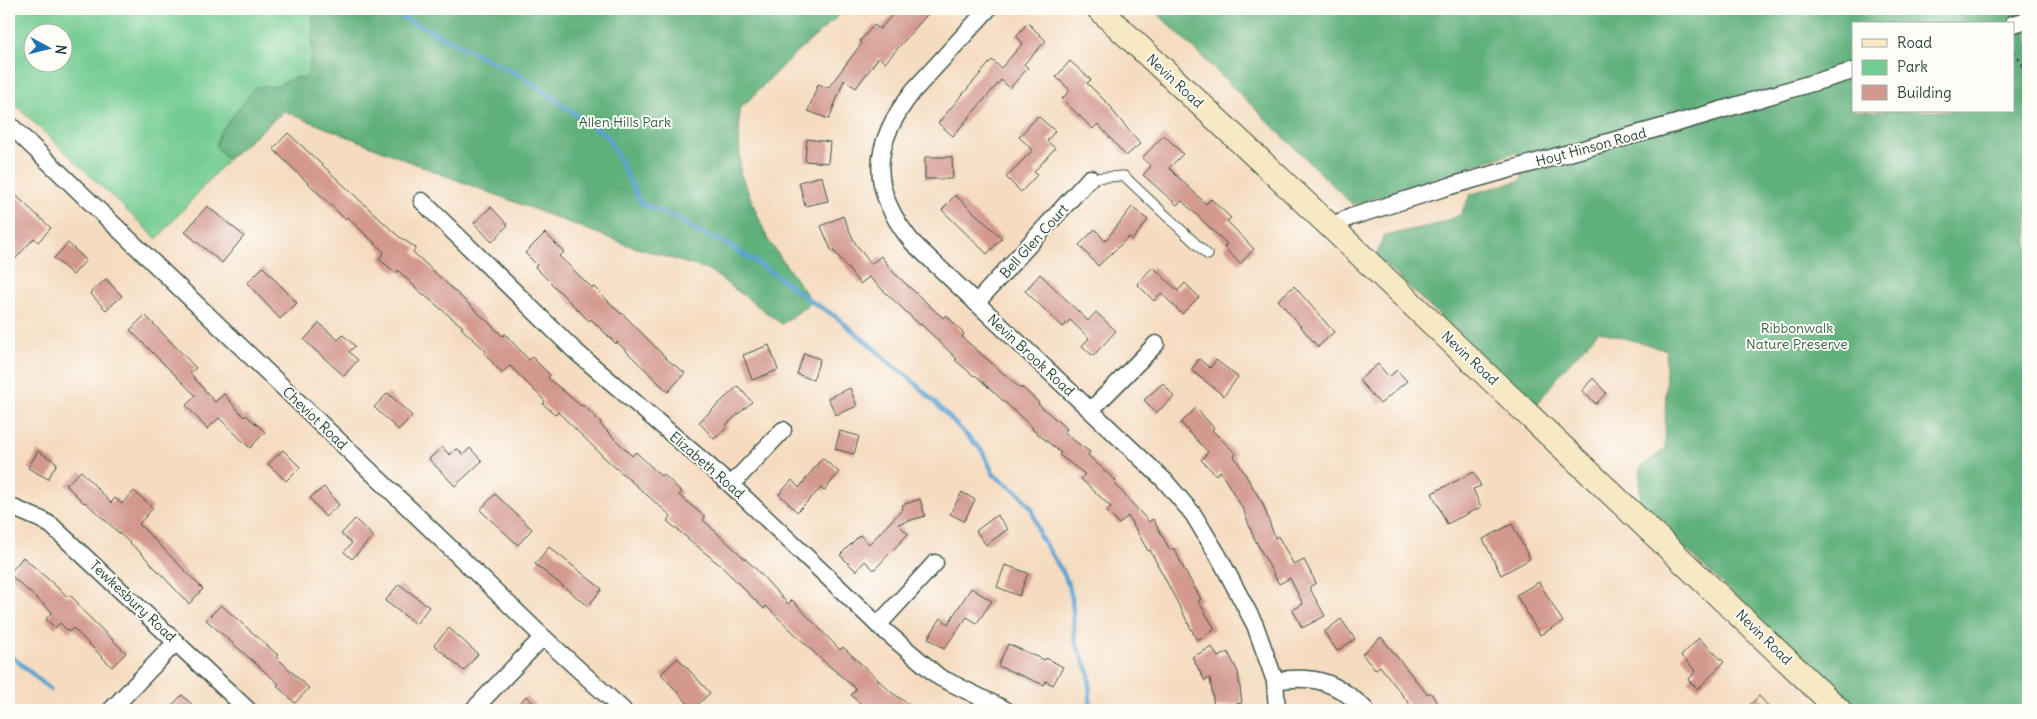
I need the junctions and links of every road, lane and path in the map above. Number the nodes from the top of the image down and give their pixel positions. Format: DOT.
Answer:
graph roads {
  1 [pos="988,9"];
  2 [pos="1099,9"];
  3 [pos="2028,20"];
  4 [pos="2014,24"];
  5 [pos="2014,52"];
  6 [pos="1852,71"];
  7 [pos="2028,74"];
  8 [pos="9,124"];
  9 [pos="1090,178"];
  10 [pos="422,201"];
  11 [pos="1330,226"];
  12 [pos="1208,255"];
  13 [pos="976,303"];
  14 [pos="1156,344"];
  15 [pos="1091,410"];
  16 [pos="783,430"];
  17 [pos="731,485"];
  18 [pos="9,506"];
  19 [pos="935,563"];
  20 [pos="878,625"];
  21 [pos="544,636"];
  22 [pos="176,642"];
  23 [pos="1275,681"];
  24 [pos="111,710"];
  25 [pos="248,710"];
  26 [pos="473,710"];
  27 [pos="623,710"];
  28 [pos="1006,710"];
  29 [pos="1278,710"];
  30 [pos="1366,710"];
  31 [pos="1839,710"];
  1 -- 13 [label="street, Nevin Brook Road"];
  2 -- 11 [label="main road, Nevin Road"];
  3 -- 4 [label="street"];
  5 -- 7 [label="path"];
  6 -- 11 [label="street, Hoyt Hinson Road"];
  8 -- 21 [label="street, Cheviot Road"];
  9 -- 12 [label="lane"];
  9 -- 13 [label="street, Bell Glen Court"];
  10 -- 17 [label="street, Elizabeth Road"];
  11 -- 31 [label="main road, Nevin Road"];
  13 -- 15 [label="street, Nevin Brook Road"];
  14 -- 15 [label="street"];
  15 -- 23 [label="street, Nevin Brook Road"];
  16 -- 17 [label="street"];
  17 -- 20 [label="street, Elizabeth Road"];
  18 -- 22 [label="street, Tewkesbury Road"];
  19 -- 20 [label="street"];
  20 -- 28 [label="street, Elizabeth Road"];
  21 -- 26 [label="street"];
  21 -- 27 [label="street, Cheviot Road"];
  22 -- 24 [label="street"];
  22 -- 25 [label="street, Tewkesbury Road"];
  23 -- 29 [label="street, Nevin Brook Road"];
  23 -- 30 [label="street"];
}
